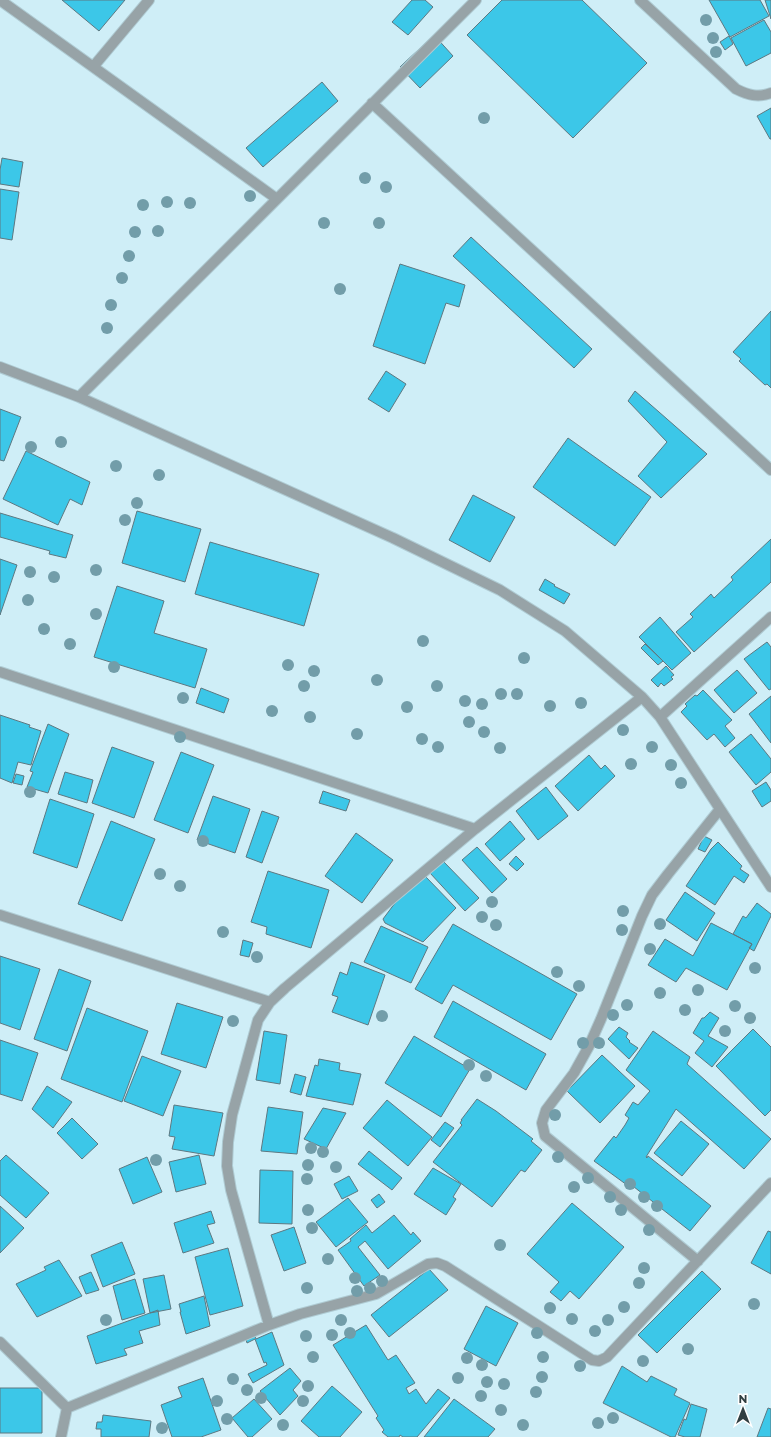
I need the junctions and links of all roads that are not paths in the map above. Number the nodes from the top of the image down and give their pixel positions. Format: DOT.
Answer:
graph roads {
  1 [pos="0,0"];
  2 [pos="149,0"];
  3 [pos="476,0"];
  4 [pos="640,0"];
  5 [pos="94,67"];
  6 [pos="771,93"];
  7 [pos="372,103"];
  8 [pos="277,199"];
  9 [pos="0,367"];
  10 [pos="79,397"];
  11 [pos="771,470"];
  12 [pos="771,617"];
  13 [pos="0,672"];
  14 [pos="642,697"];
  15 [pos="660,717"];
  16 [pos="720,809"];
  17 [pos="475,829"];
  18 [pos="771,887"];
  19 [pos="0,915"];
  20 [pos="270,1002"];
  21 [pos="771,1183"];
  22 [pos="698,1261"];
  23 [pos="269,1325"];
  24 [pos="0,1342"];
  25 [pos="67,1408"];
  26 [pos="62,1437"];
  1 -- 5 [label="street"];
  2 -- 5 [label="street"];
  3 -- 7 [label="street"];
  4 -- 6 [label="street"];
  5 -- 8 [label="street"];
  7 -- 8 [label="street"];
  7 -- 11 [label="street"];
  8 -- 10 [label="street"];
  9 -- 10 [label="street"];
  10 -- 14 [label="street"];
  12 -- 15 [label="street"];
  13 -- 17 [label="street"];
  14 -- 15 [label="street"];
  14 -- 17 [label="street"];
  15 -- 16 [label="street"];
  16 -- 18 [label="street"];
  16 -- 22 [label="street"];
  17 -- 20 [label="street"];
  19 -- 20 [label="street"];
  20 -- 23 [label="street"];
  21 -- 22 [label="street"];
  22 -- 23 [label="street"];
  23 -- 25 [label="street"];
  24 -- 25 [label="street"];
  25 -- 26 [label="street"];
}
